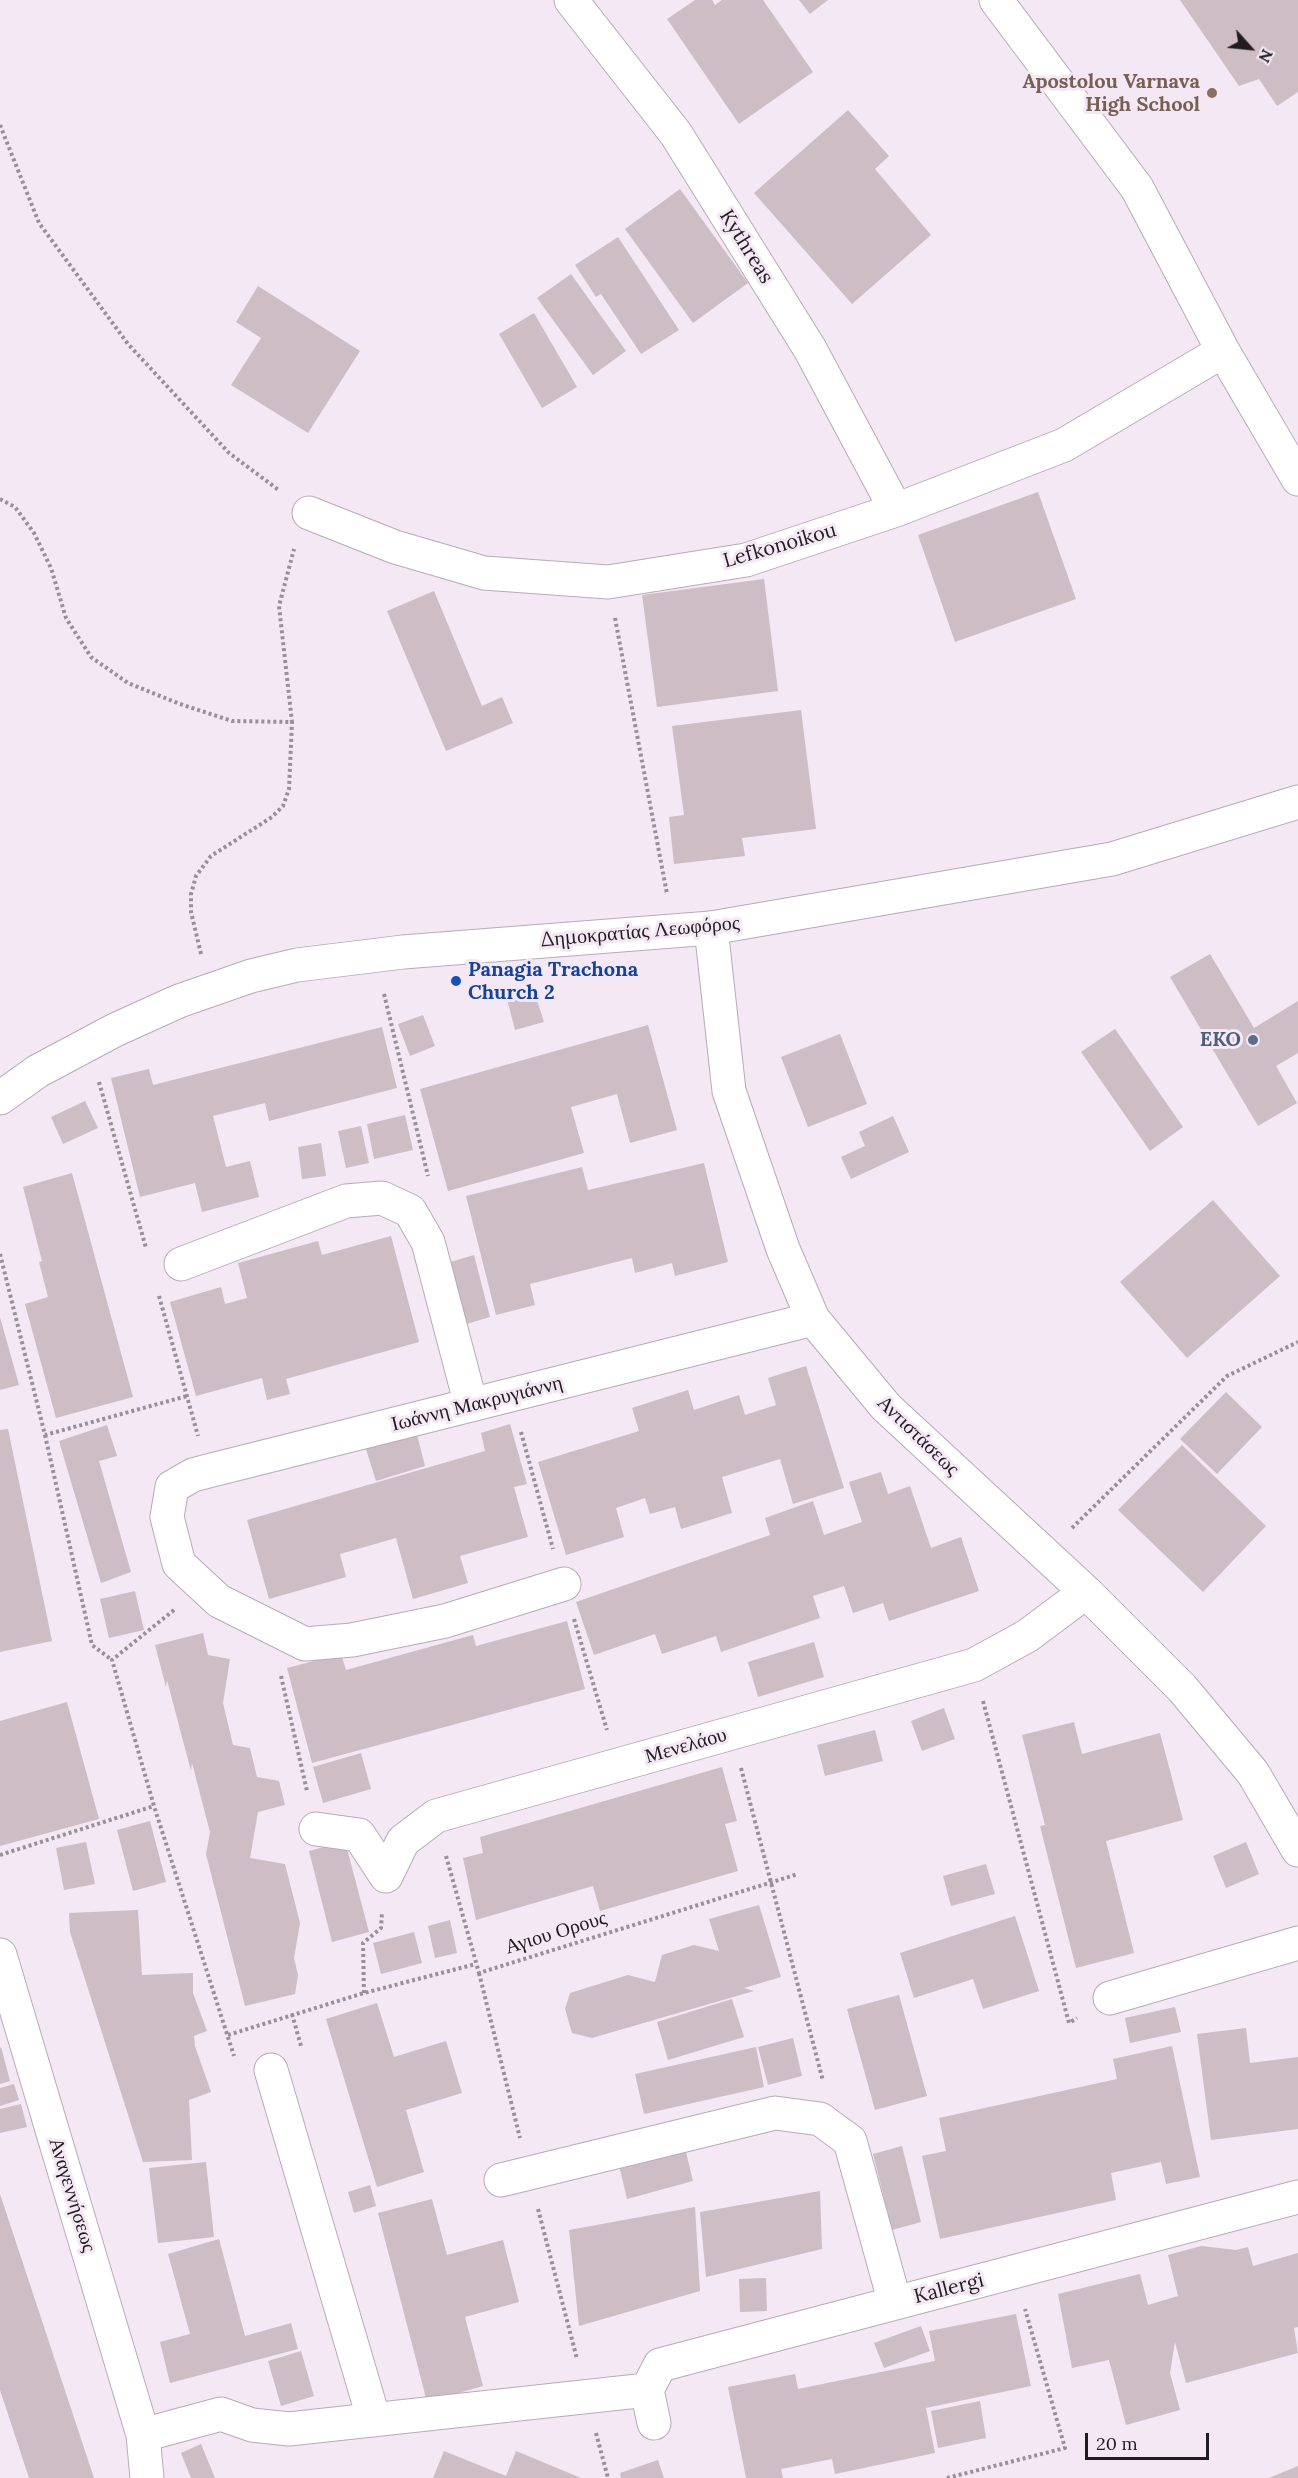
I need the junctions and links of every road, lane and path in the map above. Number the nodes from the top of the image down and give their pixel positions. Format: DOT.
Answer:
graph roads {
  1 [pos="571,0"];
  2 [pos="996,0"];
  3 [pos="0,125"];
  4 [pos="1223,351"];
  5 [pos="1298,479"];
  6 [pos="0,499"];
  7 [pos="896,510"];
  8 [pos="309,513"];
  9 [pos="608,582"];
  10 [pos="292,722"];
  11 [pos="1298,802"];
  12 [pos="711,928"];
  13 [pos="674,931"];
  14 [pos="374,955"];
  15 [pos="209,990"];
  16 [pos="0,1098"];
  17 [pos="410,1210"];
  18 [pos="0,1254"];
  19 [pos="181,1264"];
  20 [pos="813,1319"];
  21 [pos="1298,1342"];
  22 [pos="187,1396"];
  23 [pos="471,1405"];
  24 [pos="45,1435"];
  25 [pos="1045,1555"];
  26 [pos="564,1584"];
  27 [pos="203,1586"];
  28 [pos="1086,1593"];
  29 [pos="270,1628"];
  30 [pos="112,1660"];
  31 [pos="974,1665"];
  32 [pos="732,1733"];
  33 [pos="154,1806"];
  34 [pos="436,1816"];
  35 [pos="316,1829"];
  36 [pos="1295,1838"];
  37 [pos="0,1855"];
  38 [pos="798,1874"];
  39 [pos="386,1876"];
  40 [pos="771,1882"];
  41 [pos="1298,1943"];
  42 [pos="0,1955"];
  43 [pos="476,1964"];
  44 [pos="364,1993"];
  45 [pos="1110,1998"];
  46 [pos="228,2035"];
  47 [pos="234,2057"];
  48 [pos="271,2070"];
  49 [pos="820,2119"];
  50 [pos="501,2180"];
  51 [pos="1298,2198"];
  52 [pos="1015,2272"];
  53 [pos="895,2303"];
  54 [pos="646,2390"];
  55 [pos="586,2396"];
  56 [pos="374,2420"];
  57 [pos="654,2423"];
  58 [pos="143,2435"];
  59 [pos="147,2478"];
  60 [pos="608,2478"];
  61 [pos="947,2478"];
  1 -- 7 [label="street, Kythreas"];
  2 -- 4 [label="street"];
  3 -- 8 [label="path"];
  4 -- 5 [label="street"];
  4 -- 7 [label="street, Lefkonoikou"];
  6 -- 10 [label="path"];
  7 -- 9 [label="street, Lefkonoikou"];
  8 -- 9 [label="street, Lefkonoikou"];
  8 -- 10 [label="path"];
  9 -- 13 [label="path"];
  10 -- 15 [label="path"];
  11 -- 12 [label="street, Δημοκρατίας Λεωφόρος"];
  12 -- 13 [label="street, Δημοκρατίας Λεωφόρος"];
  12 -- 20 [label="street, Αντιστάσεως"];
  13 -- 14 [label="street, Δημοκρατίας Λεωφόρος"];
  14 -- 15 [label="street, Δημοκρατίας Λεωφόρος"];
  14 -- 17 [label="path"];
  15 -- 16 [label="street, Δημοκρατίας Λεωφόρος"];
  17 -- 19 [label="street"];
  17 -- 23 [label="street"];
  18 -- 24 [label="path"];
  20 -- 23 [label="street, Ιωάννη Μακρυγιάννη"];
  20 -- 25 [label="street, Αντιστάσεως"];
  21 -- 25 [label="path"];
  22 -- 24 [label="path"];
  23 -- 27 [label="street, Ιωάννη Μακρυγιάννη"];
  24 -- 30 [label="path"];
  25 -- 28 [label="street, Αντιστάσεως"];
  26 -- 29 [label="street"];
  27 -- 29 [label="street"];
  27 -- 30 [label="path"];
  28 -- 31 [label="street, Μενελάου"];
  28 -- 36 [label="street, Αντιστάσεως"];
  29 -- 35 [label="path"];
  30 -- 33 [label="path"];
  31 -- 32 [label="street, Μενελάου"];
  31 -- 45 [label="path"];
  32 -- 34 [label="street, Μενελάου"];
  32 -- 40 [label="path"];
  33 -- 37 [label="path"];
  33 -- 46 [label="path"];
  34 -- 39 [label="street, Μενελάου"];
  34 -- 43 [label="path"];
  35 -- 39 [label="street"];
  38 -- 40 [label="path, Αγιου Ορους"];
  39 -- 44 [label="path"];
  40 -- 43 [label="path, Αγιου Ορους"];
  40 -- 49 [label="path"];
  41 -- 45 [label="street"];
  42 -- 58 [label="street, Αναγεννήσεως"];
  43 -- 44 [label="path"];
  44 -- 46 [label="path"];
  46 -- 47 [label="path"];
  48 -- 56 [label="street"];
  49 -- 50 [label="street"];
  49 -- 53 [label="street"];
  51 -- 52 [label="street, Kallergi"];
  52 -- 53 [label="street, Kallergi"];
  52 -- 61 [label="path"];
  53 -- 54 [label="street, Kallergi"];
  54 -- 55 [label="street"];
  54 -- 57 [label="street"];
  55 -- 56 [label="street"];
  55 -- 60 [label="path"];
  56 -- 58 [label="street"];
  58 -- 59 [label="street, Αναγεννήσεως"];
}
